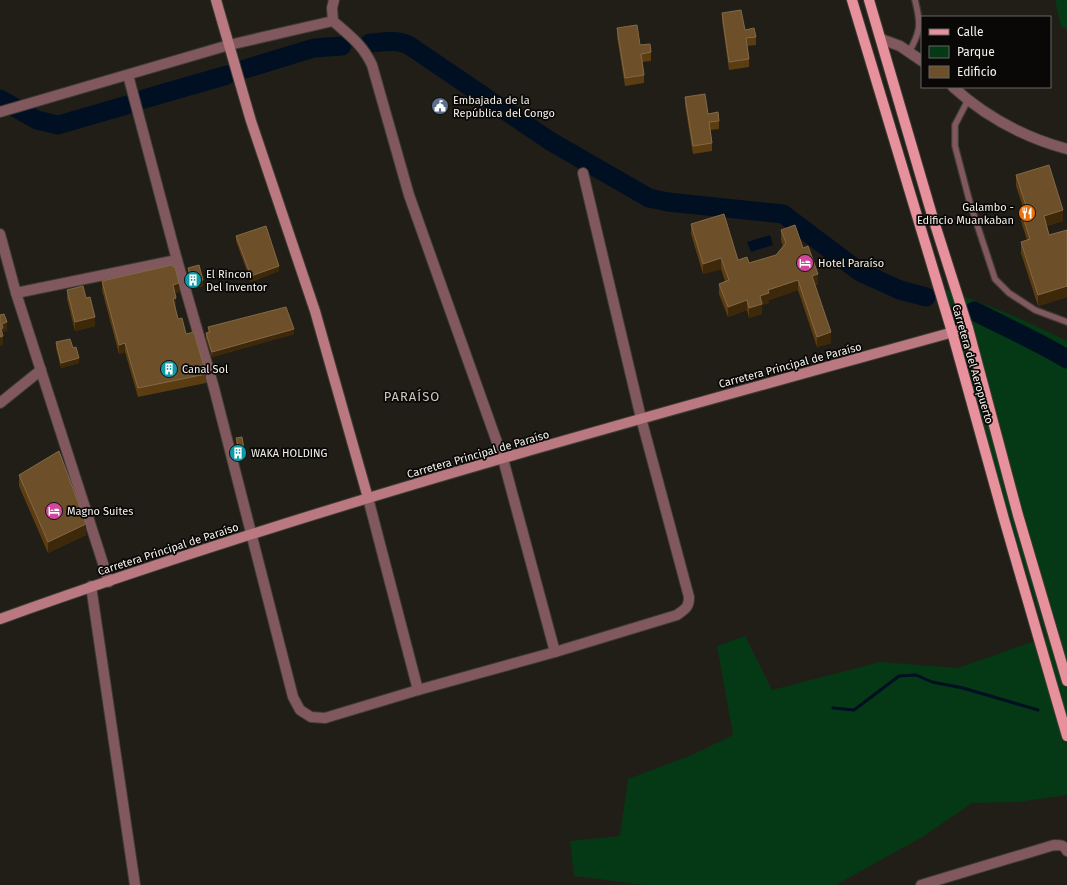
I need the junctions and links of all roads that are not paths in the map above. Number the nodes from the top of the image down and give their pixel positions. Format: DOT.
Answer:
graph roads {
  1 [pos="216,0"];
  2 [pos="334,0"];
  3 [pos="852,0"];
  4 [pos="870,0"];
  5 [pos="915,0"];
  6 [pos="333,21"];
  7 [pos="881,39"];
  8 [pos="228,45"];
  9 [pos="909,52"];
  10 [pos="921,60"];
  11 [pos="128,75"];
  12 [pos="954,88"];
  13 [pos="968,100"];
  14 [pos="3,111"];
  15 [pos="1067,149"];
  16 [pos="583,173"];
  17 [pos="0,234"];
  18 [pos="177,260"];
  19 [pos="16,293"];
  20 [pos="1067,322"];
  21 [pos="968,328"];
  22 [pos="952,332"];
  23 [pos="41,370"];
  24 [pos="0,403"];
  25 [pos="641,418"];
  26 [pos="503,459"];
  27 [pos="368,498"];
  28 [pos="251,534"];
  29 [pos="109,582"];
  30 [pos="91,586"];
  31 [pos="0,619"];
  32 [pos="555,652"];
  33 [pos="1067,681"];
  34 [pos="418,690"];
  35 [pos="1067,736"];
  36 [pos="1067,851"];
  37 [pos="135,885"];
  38 [pos="921,885"];
  1 -- 8 [label="street"];
  2 -- 6 [label="street"];
  3 -- 22 [label="main road, Carretera del Aeropuerto"];
  4 -- 7 [label="main road, Carretera del Aeropuerto"];
  5 -- 9 [label="lane"];
  6 -- 8 [label="street"];
  6 -- 26 [label="street"];
  7 -- 9 [label="street"];
  7 -- 21 [label="main road, Carretera del Aeropuerto"];
  8 -- 11 [label="street"];
  8 -- 27 [label="street"];
  9 -- 10 [label="street"];
  11 -- 14 [label="street"];
  11 -- 18 [label="street"];
  12 -- 13 [label="street"];
  13 -- 15 [label="street"];
  13 -- 20 [label="lane"];
  16 -- 25 [label="street"];
  17 -- 19 [label="street"];
  18 -- 19 [label="street"];
  18 -- 28 [label="street"];
  19 -- 23 [label="street"];
  21 -- 22 [label="street, Carretera Principal de Paraíso"];
  21 -- 33 [label="main road, Carretera del Aeropuerto"];
  22 -- 25 [label="street, Carretera Principal de Paraíso"];
  22 -- 35 [label="main road, Carretera del Aeropuerto"];
  23 -- 24 [label="street"];
  23 -- 29 [label="street"];
  25 -- 26 [label="street, Carretera Principal de Paraíso"];
  25 -- 32 [label="street"];
  26 -- 27 [label="street, Carretera Principal de Paraíso"];
  26 -- 32 [label="street"];
  27 -- 28 [label="street, Carretera Principal de Paraíso"];
  27 -- 34 [label="street"];
  28 -- 29 [label="street, Carretera Principal de Paraíso"];
  28 -- 34 [label="street"];
  29 -- 30 [label="street, Carretera Principal de Paraíso"];
  30 -- 31 [label="street, Carretera Principal de Paraíso"];
  30 -- 37 [label="street"];
  32 -- 34 [label="street"];
  36 -- 38 [label="street"];
}
